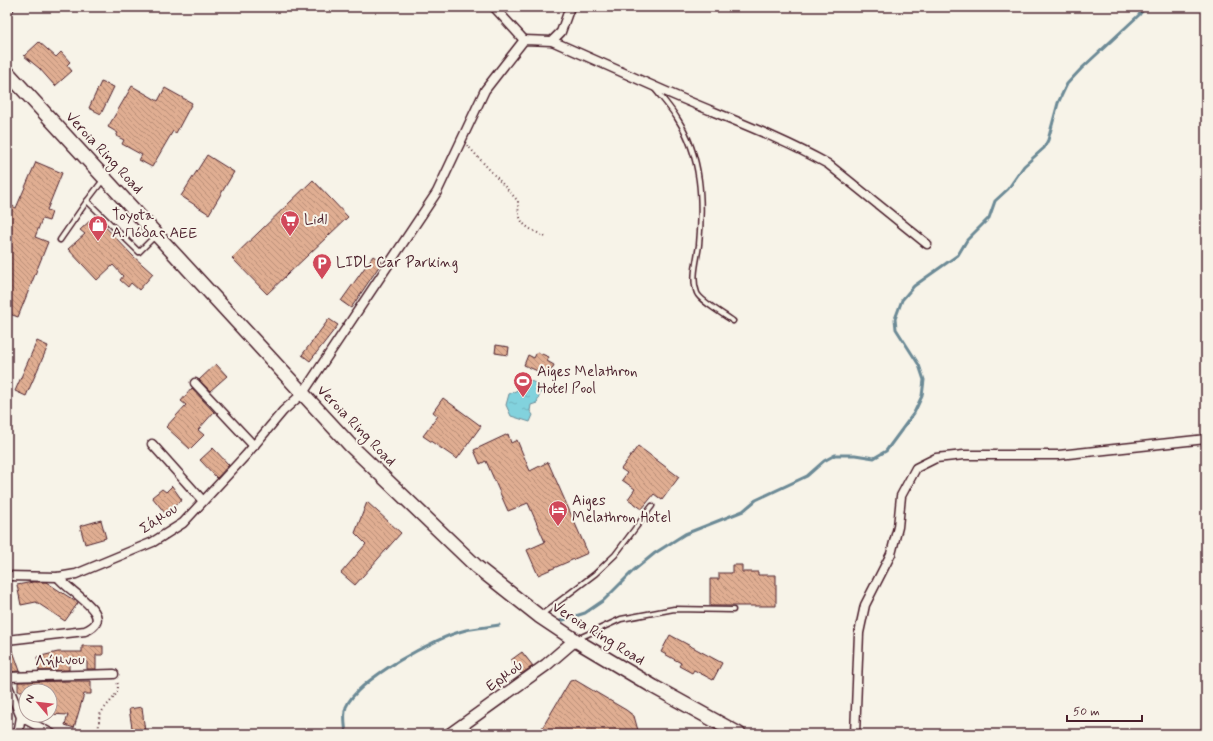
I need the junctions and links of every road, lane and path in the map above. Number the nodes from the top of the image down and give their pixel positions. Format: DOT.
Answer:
graph roads {
  1 [pos="494,7"];
  2 [pos="570,7"];
  3 [pos="524,40"];
  4 [pos="552,41"];
  5 [pos="7,72"];
  6 [pos="652,85"];
  7 [pos="462,140"];
  8 [pos="104,178"];
  9 [pos="87,201"];
  10 [pos="156,234"];
  11 [pos="547,238"];
  12 [pos="60,240"];
  13 [pos="927,244"];
  14 [pos="733,321"];
  15 [pos="195,383"];
  16 [pos="303,393"];
  17 [pos="1206,439"];
  18 [pos="152,444"];
  19 [pos="254,446"];
  20 [pos="203,501"];
  21 [pos="652,506"];
  22 [pos="7,576"];
  23 [pos="58,577"];
  24 [pos="733,610"];
  25 [pos="539,616"];
  26 [pos="7,640"];
  27 [pos="575,640"];
  28 [pos="114,674"];
  29 [pos="7,677"];
  30 [pos="7,684"];
  31 [pos="18,710"];
  32 [pos="20,723"];
  33 [pos="32,723"];
  34 [pos="18,734"];
  35 [pos="52,734"];
  36 [pos="97,734"];
  37 [pos="450,734"];
  38 [pos="739,734"];
  39 [pos="855,734"];
  1 -- 3 [label="street"];
  2 -- 4 [label="street"];
  3 -- 4 [label="street"];
  3 -- 7 [label="street, Σάμου"];
  4 -- 6 [label="street"];
  5 -- 8 [label="main road, Verοia Ring Road"];
  6 -- 13 [label="street"];
  6 -- 14 [label="lane"];
  7 -- 11 [label="path"];
  7 -- 16 [label="street, Σάμου"];
  8 -- 9 [label="lane"];
  8 -- 10 [label="main road, Verοia Ring Road"];
  9 -- 10 [label="lane"];
  9 -- 12 [label="lane"];
  10 -- 16 [label="main road, Verοia Ring Road"];
  15 -- 19 [label="street"];
  16 -- 19 [label="street, Σάμου"];
  16 -- 25 [label="main road, Verοia Ring Road"];
  17 -- 39 [label="street"];
  18 -- 20 [label="street"];
  19 -- 20 [label="street, Σάμου"];
  20 -- 23 [label="street, Σάμου"];
  21 -- 25 [label="lane"];
  22 -- 23 [label="street, Σάμου"];
  23 -- 26 [label="street"];
  24 -- 27 [label="lane"];
  25 -- 27 [label="main road, Verοia Ring Road"];
  27 -- 37 [label="street, Ερμού"];
  27 -- 38 [label="main road, Verοia Ring Road"];
  28 -- 29 [label="street, Λήμνου"];
  28 -- 36 [label="path"];
  30 -- 31 [label="street"];
  32 -- 34 [label="street"];
  33 -- 35 [label="street"];
}
